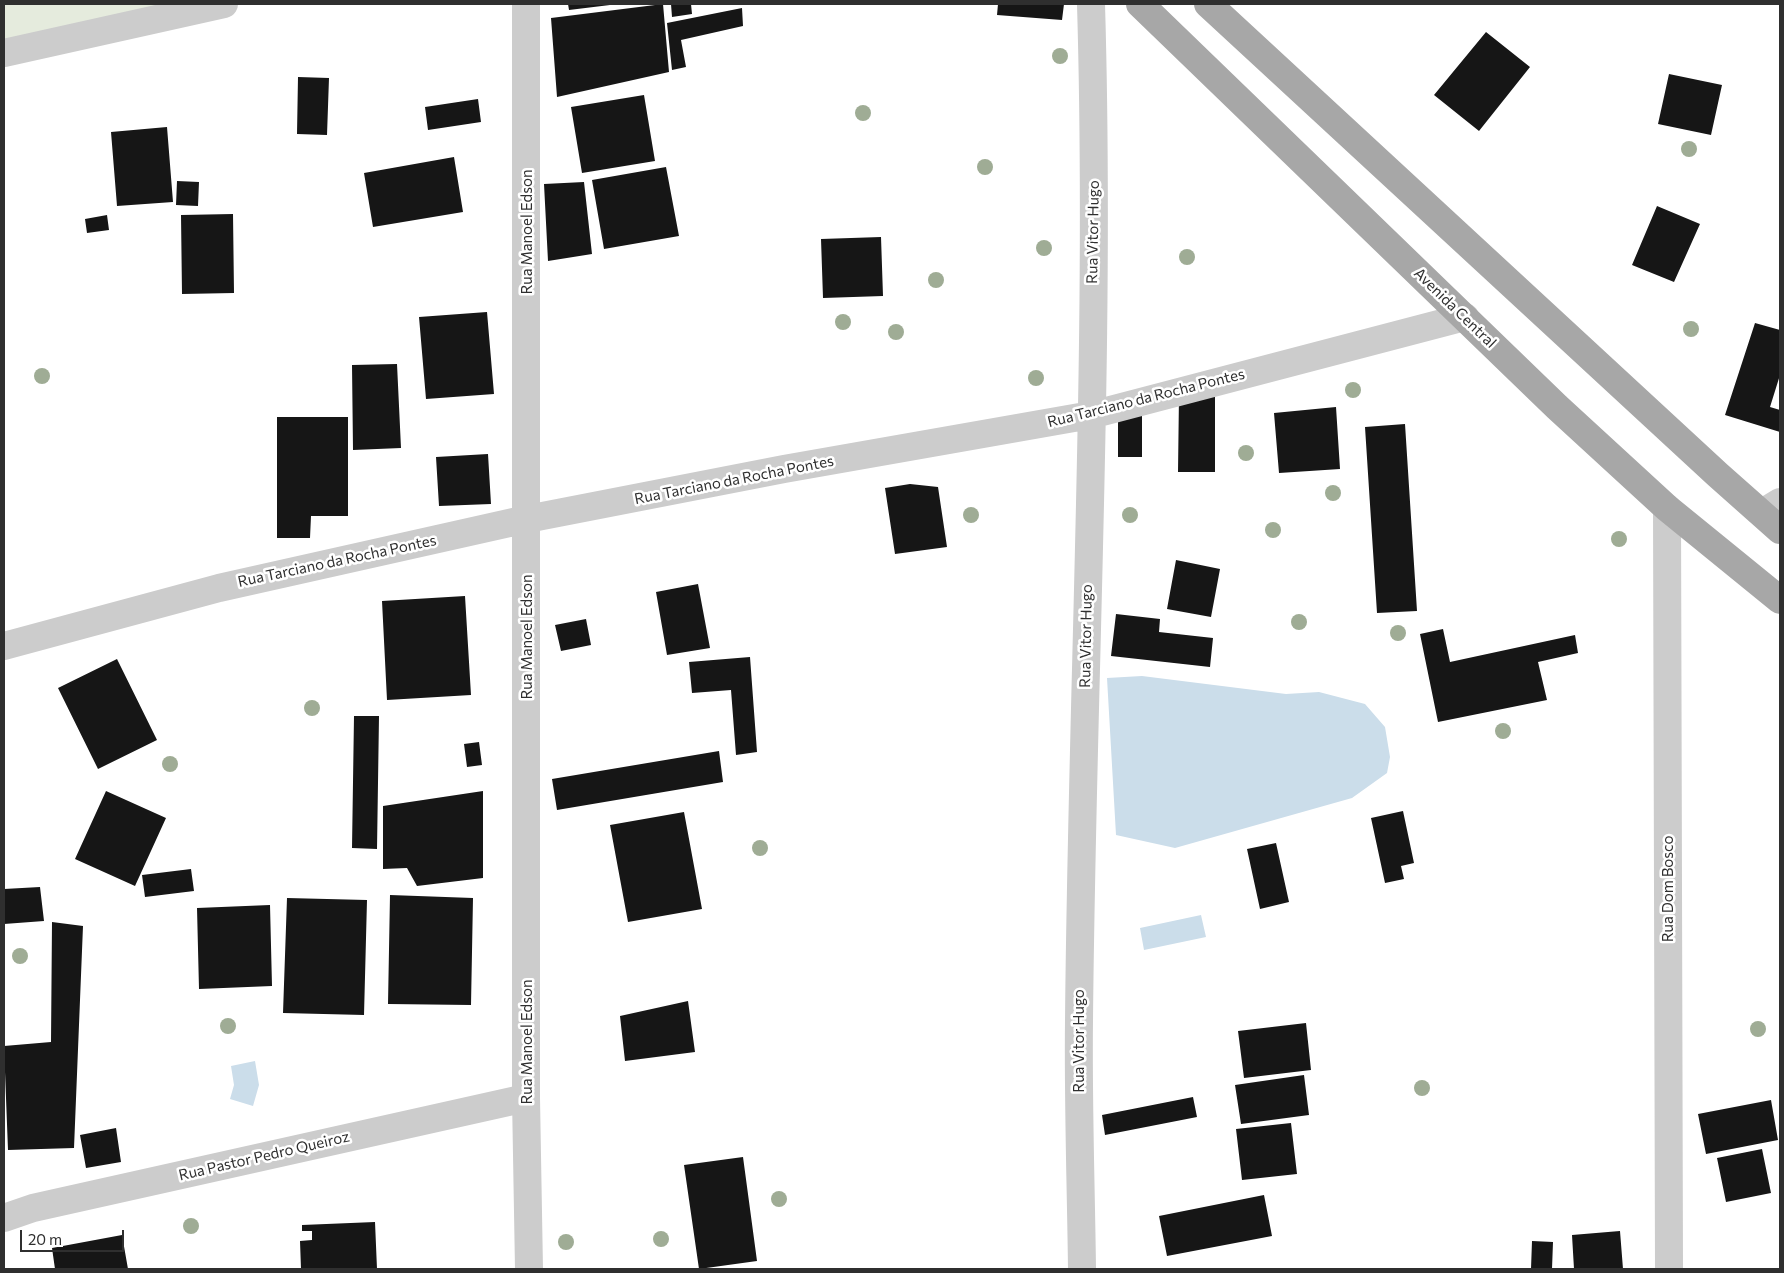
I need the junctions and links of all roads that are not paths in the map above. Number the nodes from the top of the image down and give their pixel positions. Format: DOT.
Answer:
graph roads {
  1 [pos="224,4"];
  2 [pos="526,4"];
  3 [pos="1091,4"];
  4 [pos="1140,4"];
  5 [pos="1208,4"];
  6 [pos="4,52"];
  7 [pos="1465,317"];
  8 [pos="1091,415"];
  9 [pos="1668,508"];
  10 [pos="1774,515"];
  11 [pos="527,519"];
  12 [pos="1780,600"];
  13 [pos="4,646"];
  14 [pos="526,1098"];
  15 [pos="4,1218"];
  16 [pos="529,1269"];
  17 [pos="1082,1269"];
  18 [pos="1669,1269"];
  1 -- 6 [label="street"];
  2 -- 11 [label="street, Rua Manoel Edson"];
  3 -- 8 [label="street, Rua Vitor Hugo"];
  4 -- 7 [label="main road, Avenida Central"];
  5 -- 10 [label="main road"];
  7 -- 8 [label="street, Rua Tarciano da Rocha Pontes"];
  7 -- 9 [label="main road, Avenida Central"];
  8 -- 11 [label="street, Rua Tarciano da Rocha Pontes"];
  8 -- 17 [label="street, Rua Vitor Hugo"];
  9 -- 12 [label="main road, Avenida Central"];
  9 -- 18 [label="street, Rua Dom Bosco"];
  11 -- 13 [label="street, Rua Tarciano da Rocha Pontes"];
  11 -- 14 [label="street, Rua Manoel Edson"];
  14 -- 15 [label="street, Rua Pastor Pedro Queiroz"];
  14 -- 16 [label="street, Rua Manoel Edson"];
}
